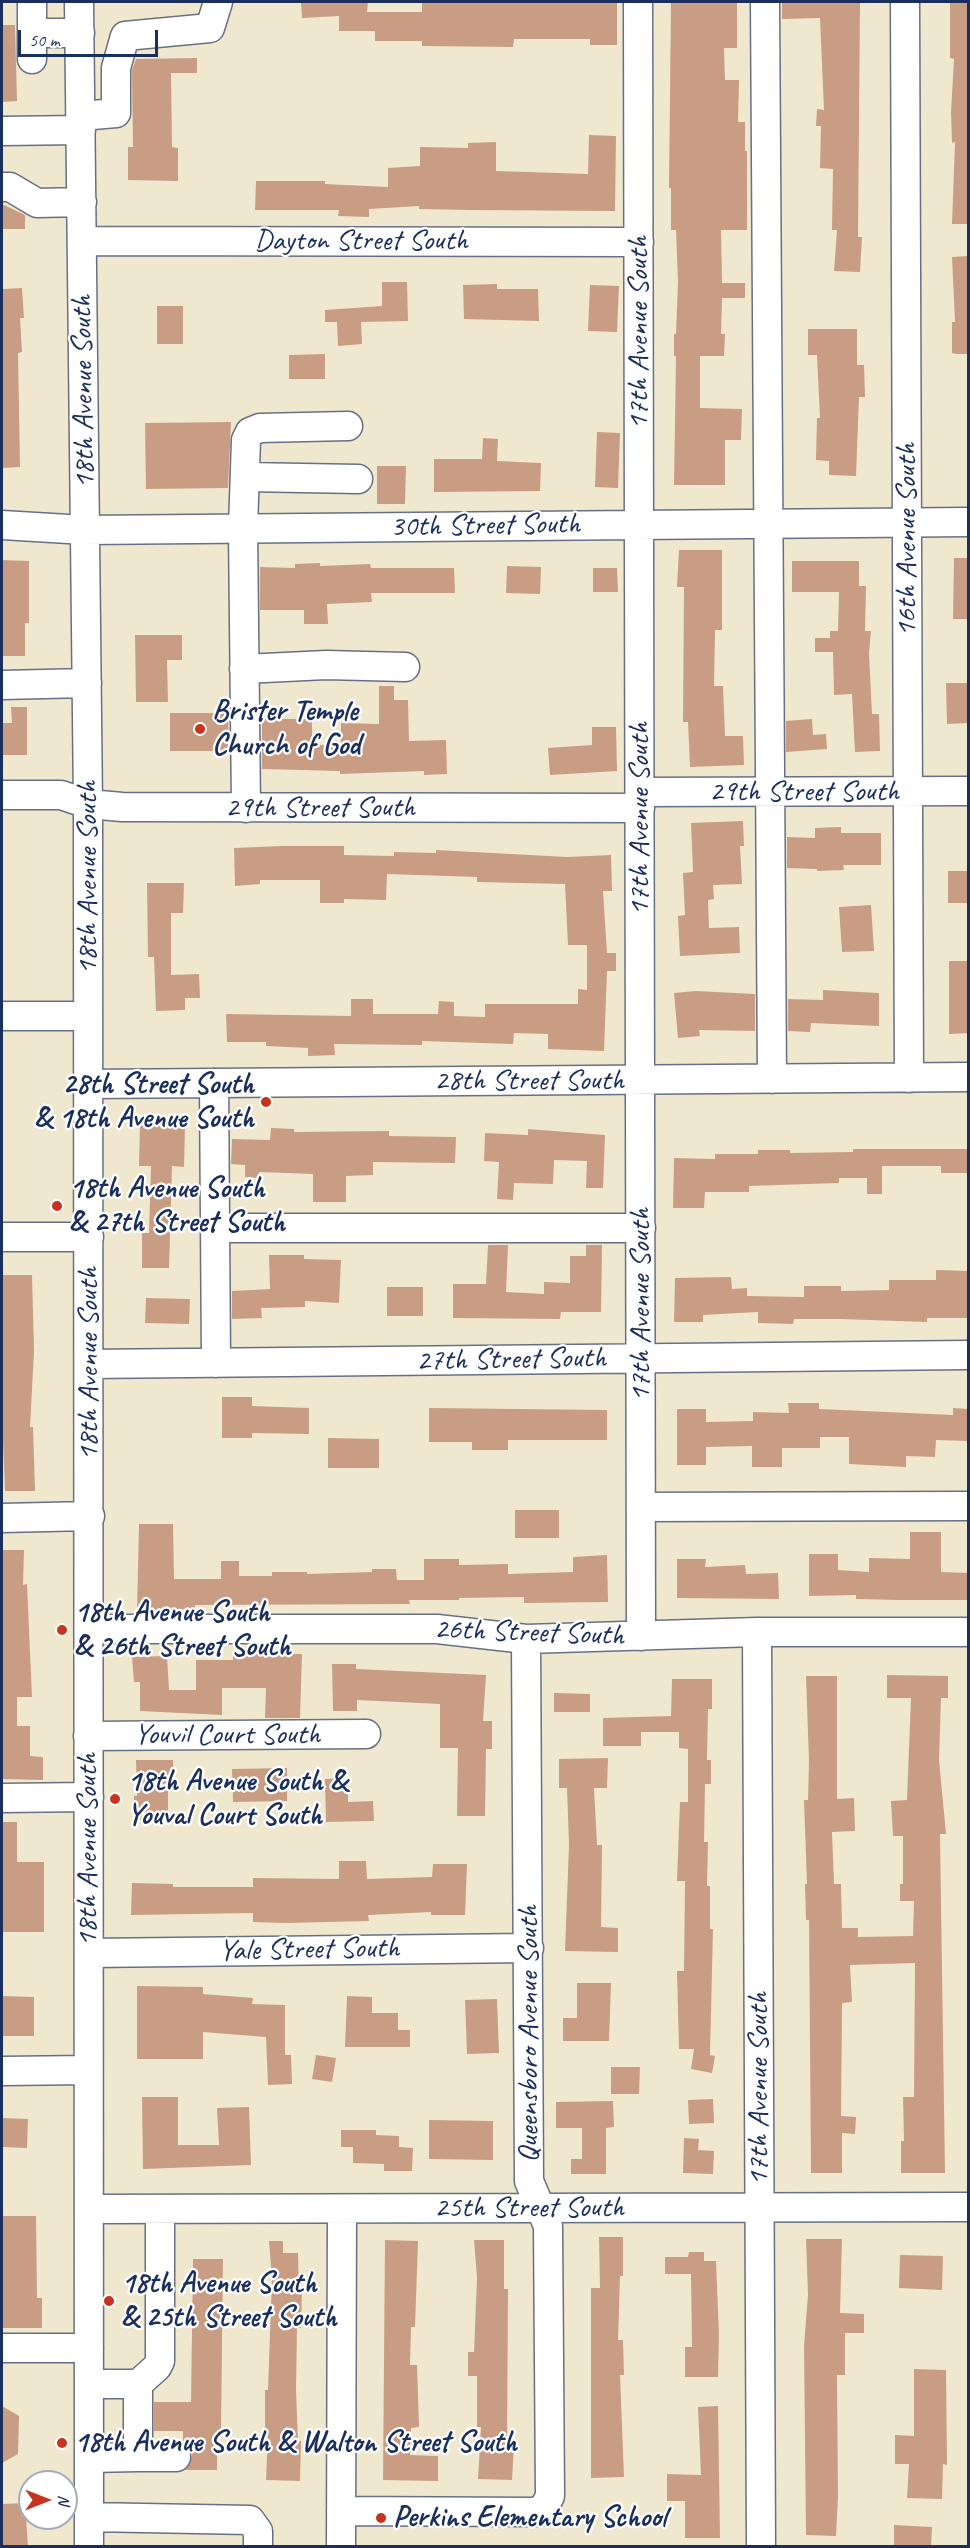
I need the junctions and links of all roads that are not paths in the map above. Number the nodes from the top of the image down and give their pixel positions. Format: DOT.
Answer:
graph roads {
  1 [pos="32,2"];
  2 [pos="79,2"];
  3 [pos="218,2"];
  4 [pos="638,2"];
  5 [pos="765,2"];
  6 [pos="905,2"];
  7 [pos="80,33"];
  8 [pos="116,68"];
  9 [pos="80,69"];
  10 [pos="81,123"];
  11 [pos="2,131"];
  12 [pos="2,187"];
  13 [pos="81,202"];
  14 [pos="82,241"];
  15 [pos="639,242"];
  16 [pos="348,426"];
  17 [pos="246,477"];
  18 [pos="358,479"];
  19 [pos="907,522"];
  20 [pos="969,522"];
  21 [pos="767,524"];
  22 [pos="2,525"];
  23 [pos="640,525"];
  24 [pos="243,528"];
  25 [pos="85,530"];
  26 [pos="405,667"];
  27 [pos="244,669"];
  28 [pos="87,683"];
  29 [pos="2,685"];
  30 [pos="908,791"];
  31 [pos="969,791"];
  32 [pos="769,792"];
  33 [pos="2,795"];
  34 [pos="640,800"];
  35 [pos="88,804"];
  36 [pos="246,808"];
  37 [pos="2,1016"];
  38 [pos="88,1016"];
  39 [pos="969,1077"];
  40 [pos="909,1078"];
  41 [pos="772,1079"];
  42 [pos="640,1080"];
  43 [pos="214,1083"];
  44 [pos="89,1084"];
  45 [pos="215,1228"];
  46 [pos="641,1228"];
  47 [pos="2,1237"];
  48 [pos="89,1237"];
  49 [pos="969,1355"];
  50 [pos="641,1358"];
  51 [pos="216,1363"];
  52 [pos="90,1364"];
  53 [pos="641,1506"];
  54 [pos="969,1506"];
  55 [pos="90,1516"];
  56 [pos="2,1518"];
  57 [pos="89,1629"];
  58 [pos="757,1632"];
  59 [pos="969,1632"];
  60 [pos="641,1636"];
  61 [pos="526,1639"];
  62 [pos="366,1734"];
  63 [pos="88,1736"];
  64 [pos="89,1797"];
  65 [pos="2,1798"];
  66 [pos="529,1948"];
  67 [pos="89,1953"];
  68 [pos="88,2070"];
  69 [pos="2,2071"];
  70 [pos="969,2207"];
  71 [pos="539,2208"];
  72 [pos="759,2208"];
  73 [pos="89,2209"];
  74 [pos="159,2209"];
  75 [pos="342,2209"];
  76 [pos="2,2348"];
  77 [pos="89,2348"];
  78 [pos="89,2384"];
  79 [pos="138,2384"];
  80 [pos="138,2457"];
  81 [pos="176,2457"];
  82 [pos="89,2458"];
  83 [pos="341,2511"];
  84 [pos="89,2517"];
  85 [pos="89,2547"];
  86 [pos="258,2547"];
  87 [pos="341,2547"];
  88 [pos="761,2547"];
  1 -- 7 [label="street"];
  2 -- 7 [label="street, 18th Avenue South"];
  3 -- 8 [label="street"];
  4 -- 15 [label="street, 17th Avenue South"];
  5 -- 21 [label="street"];
  6 -- 19 [label="street, 16th Avenue South"];
  7 -- 9 [label="street, 18th Avenue South"];
  8 -- 9 [label="street"];
  8 -- 10 [label="street"];
  9 -- 10 [label="street, 18th Avenue South"];
  10 -- 11 [label="street"];
  10 -- 13 [label="street, 18th Avenue South"];
  12 -- 13 [label="street"];
  13 -- 14 [label="street, 18th Avenue South"];
  14 -- 15 [label="street, Dayton Street South"];
  14 -- 25 [label="street, 18th Avenue South"];
  15 -- 23 [label="street, 17th Avenue South"];
  16 -- 17 [label="street"];
  17 -- 18 [label="street"];
  17 -- 24 [label="street"];
  19 -- 20 [label="street, 30th Street South"];
  19 -- 21 [label="street, 30th Street South"];
  19 -- 30 [label="street, 16th Avenue South"];
  21 -- 23 [label="street, 30th Street South"];
  21 -- 32 [label="street"];
  22 -- 25 [label="street, 30th Street South"];
  23 -- 24 [label="street, 30th Street South"];
  23 -- 34 [label="street, 17th Avenue South"];
  24 -- 25 [label="street, 30th Street South"];
  24 -- 27 [label="street"];
  25 -- 28 [label="street, 18th Avenue South"];
  26 -- 27 [label="street"];
  27 -- 36 [label="street"];
  28 -- 29 [label="street"];
  28 -- 35 [label="street, 18th Avenue South"];
  30 -- 31 [label="street, 29th Street South"];
  30 -- 32 [label="street, 29th Street South"];
  30 -- 40 [label="street, 16th Avenue South"];
  32 -- 34 [label="street, 29th Street South"];
  32 -- 41 [label="street"];
  33 -- 35 [label="street, 29th Street South"];
  34 -- 36 [label="street, 29th Street South"];
  34 -- 42 [label="street, 17th Avenue South"];
  35 -- 36 [label="street, 29th Street South"];
  35 -- 38 [label="street, 18th Avenue South"];
  37 -- 38 [label="street"];
  38 -- 44 [label="street, 18th Avenue South"];
  39 -- 40 [label="street, 28th Street South"];
  40 -- 41 [label="street, 28th Street South"];
  41 -- 42 [label="street, 28th Street South"];
  42 -- 43 [label="street, 28th Street South"];
  42 -- 46 [label="street, 17th Avenue South"];
  43 -- 44 [label="street, 28th Street South"];
  43 -- 45 [label="street"];
  44 -- 48 [label="street, 18th Avenue South"];
  45 -- 46 [label="street"];
  45 -- 51 [label="street"];
  46 -- 50 [label="street, 17th Avenue South"];
  47 -- 48 [label="street"];
  48 -- 52 [label="street, 18th Avenue South"];
  49 -- 50 [label="street, 27th Street South"];
  50 -- 51 [label="street, 27th Street South"];
  50 -- 53 [label="street, 17th Avenue South"];
  51 -- 52 [label="street, 27th Street South"];
  52 -- 55 [label="street, 18th Avenue South"];
  53 -- 54 [label="street"];
  53 -- 60 [label="street, 17th Avenue South"];
  55 -- 56 [label="street"];
  55 -- 57 [label="street, 18th Avenue South"];
  57 -- 61 [label="street, 26th Street South"];
  57 -- 63 [label="street, 18th Avenue South"];
  58 -- 59 [label="street, 26th Street South"];
  58 -- 60 [label="street, 26th Street South"];
  58 -- 72 [label="street, 17th Avenue South"];
  60 -- 61 [label="street, 26th Street South"];
  61 -- 66 [label="street, Queensboro Avenue South"];
  62 -- 63 [label="street, Youvil Court South"];
  63 -- 64 [label="street, 18th Avenue South"];
  64 -- 65 [label="street"];
  64 -- 67 [label="street, 18th Avenue South"];
  66 -- 67 [label="street, Yale Street South"];
  66 -- 71 [label="street, Queensboro Avenue South"];
  67 -- 68 [label="street, 18th Avenue South"];
  68 -- 69 [label="street"];
  68 -- 73 [label="street, 18th Avenue South"];
  70 -- 72 [label="street, 25th Street South"];
  71 -- 72 [label="street, 25th Street South"];
  71 -- 75 [label="street, 25th Street South"];
  71 -- 83 [label="street, Queensboro Avenue South"];
  72 -- 88 [label="street, 17th Avenue South"];
  73 -- 74 [label="street, 25th Street South"];
  73 -- 77 [label="street, 18th Avenue South"];
  74 -- 75 [label="street, 25th Street South"];
  74 -- 79 [label="street"];
  75 -- 83 [label="street"];
  76 -- 77 [label="street"];
  77 -- 78 [label="street, 18th Avenue South"];
  78 -- 79 [label="street"];
  78 -- 82 [label="street, 18th Avenue South"];
  79 -- 80 [label="street"];
  80 -- 81 [label="street"];
  80 -- 82 [label="street"];
  82 -- 84 [label="street, 18th Avenue South"];
  83 -- 87 [label="street"];
  84 -- 85 [label="street, 18th Avenue South"];
  84 -- 86 [label="street"];
}
